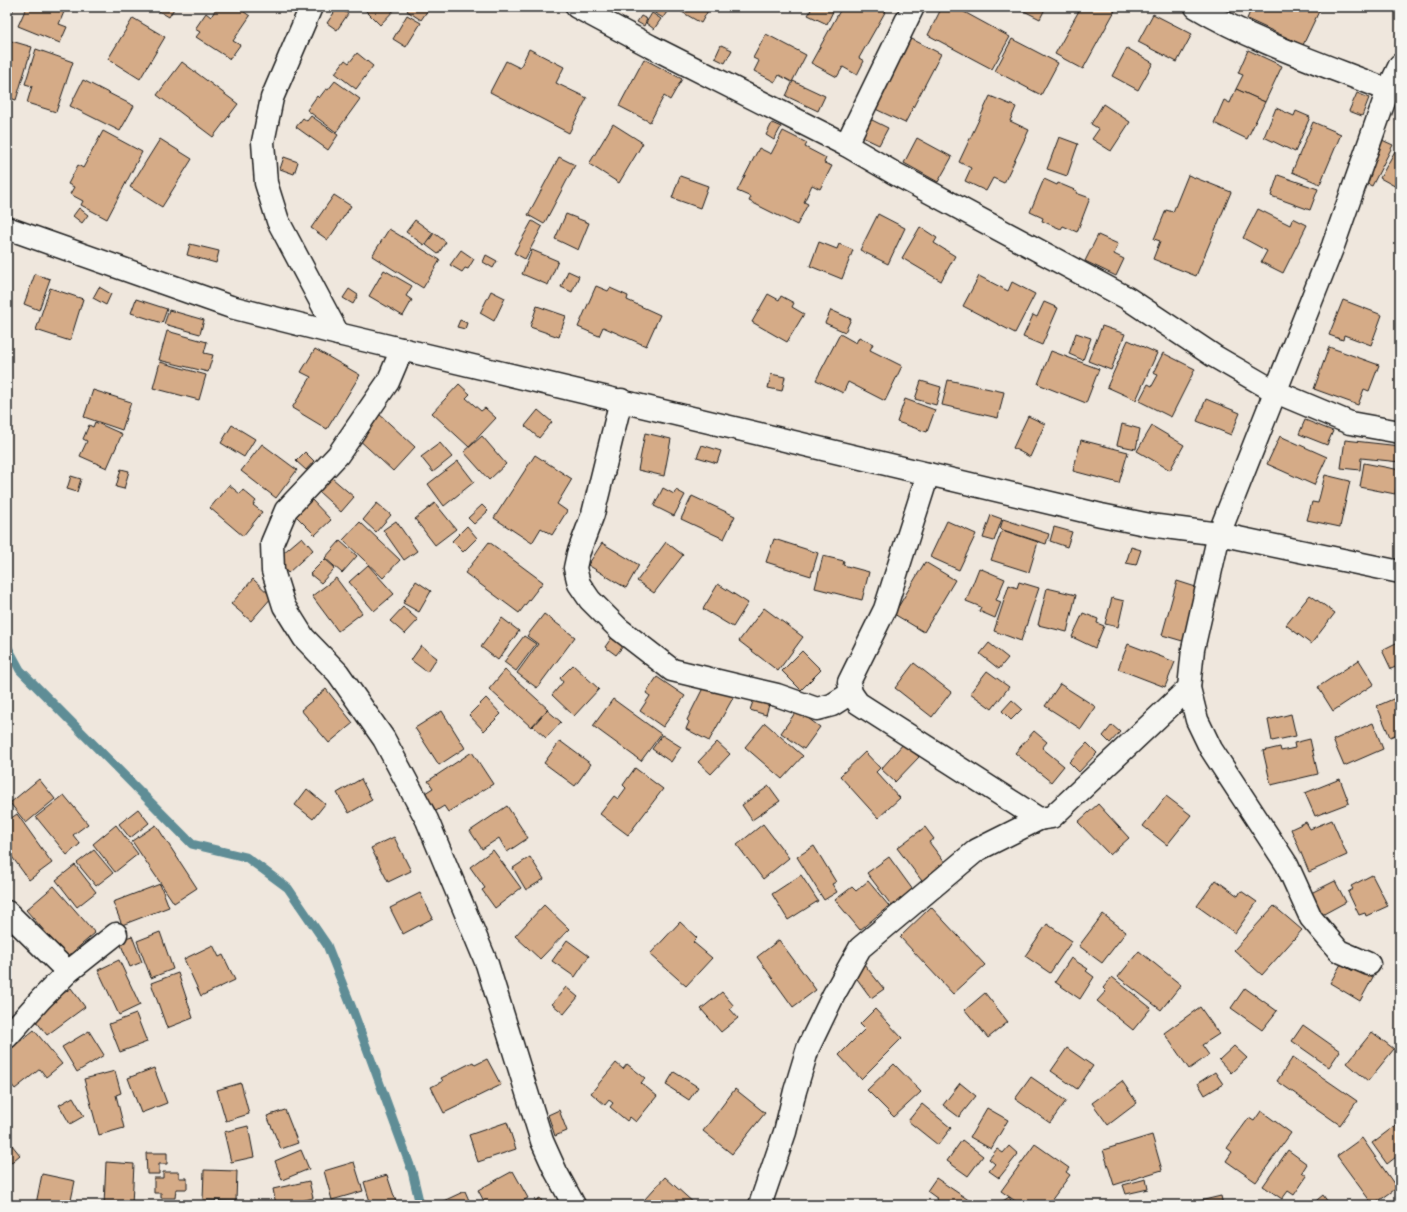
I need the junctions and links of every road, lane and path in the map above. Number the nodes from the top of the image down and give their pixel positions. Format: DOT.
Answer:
graph roads {
  1 [pos="311,7"];
  2 [pos="577,7"];
  3 [pos="912,7"];
  4 [pos="1196,7"];
  5 [pos="1400,65"];
  6 [pos="1388,90"];
  7 [pos="846,145"];
  8 [pos="7,228"];
  9 [pos="338,334"];
  10 [pos="402,349"];
  11 [pos="1276,392"];
  12 [pos="621,400"];
  13 [pos="1400,432"];
  14 [pos="928,474"];
  15 [pos="1219,534"];
  16 [pos="1400,572"];
  17 [pos="1189,688"];
  18 [pos="851,693"];
  19 [pos="1039,819"];
  20 [pos="7,912"];
  21 [pos="116,934"];
  22 [pos="1369,964"];
  23 [pos="68,972"];
  24 [pos="7,1036"];
  25 [pos="574,1205"];
  26 [pos="760,1205"];
  1 -- 9 [label="street"];
  2 -- 7 [label="street"];
  3 -- 7 [label="street"];
  4 -- 6 [label="street"];
  5 -- 6 [label="street"];
  6 -- 11 [label="street"];
  7 -- 11 [label="street"];
  8 -- 9 [label="street"];
  9 -- 10 [label="street"];
  10 -- 12 [label="street"];
  10 -- 25 [label="street"];
  11 -- 13 [label="street"];
  11 -- 15 [label="street"];
  12 -- 14 [label="street"];
  12 -- 18 [label="street"];
  14 -- 15 [label="street"];
  14 -- 18 [label="street"];
  15 -- 16 [label="street"];
  15 -- 17 [label="street"];
  17 -- 19 [label="street"];
  17 -- 22 [label="street"];
  18 -- 19 [label="street"];
  19 -- 26 [label="street"];
  20 -- 23 [label="street"];
  21 -- 23 [label="street"];
  23 -- 24 [label="street"];
}
